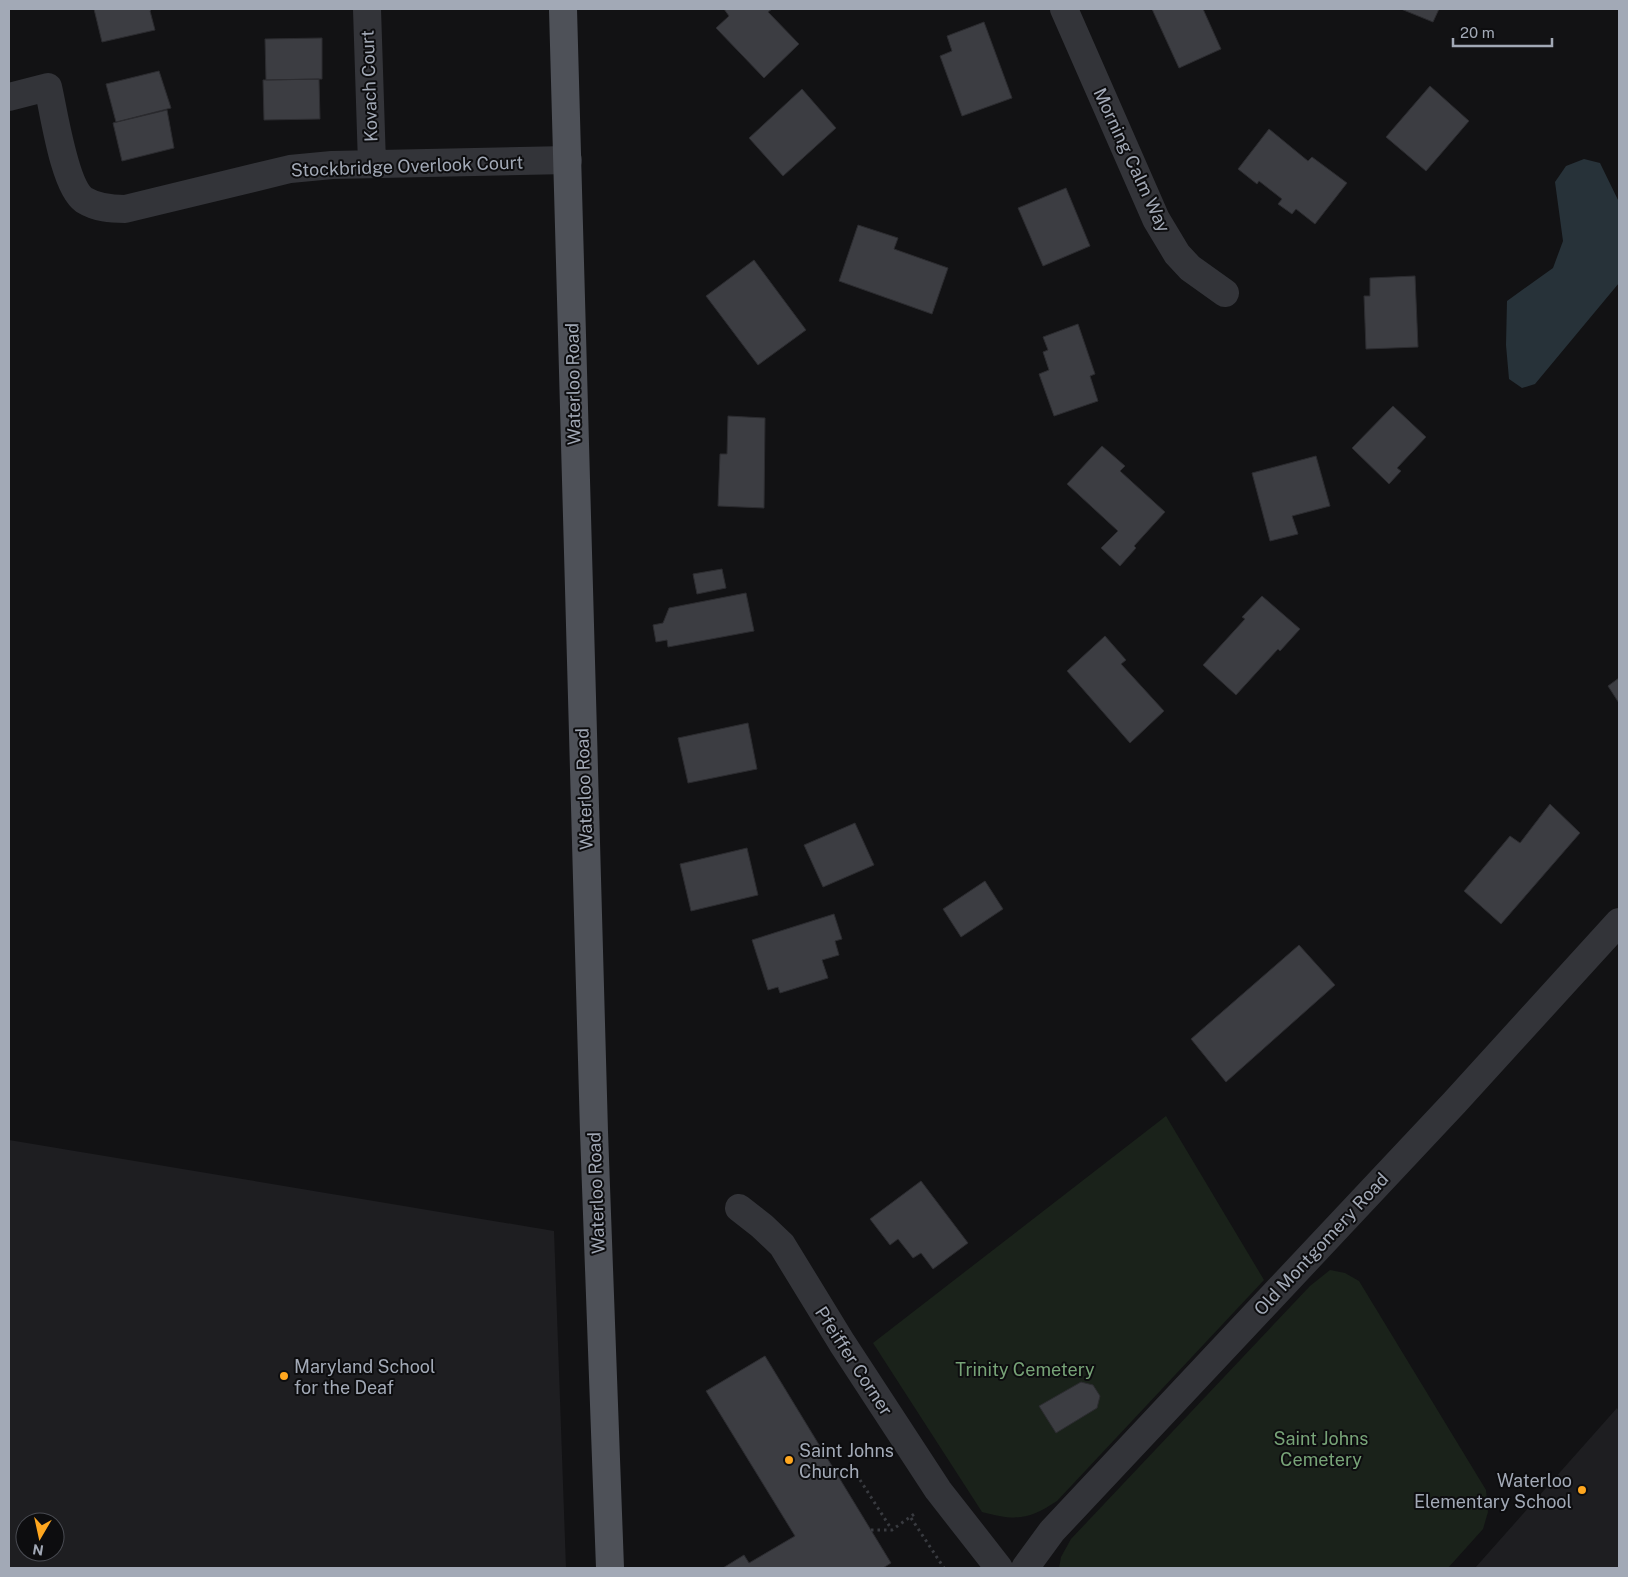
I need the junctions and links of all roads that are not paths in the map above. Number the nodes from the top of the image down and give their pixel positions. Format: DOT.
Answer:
graph roads {
  1 [pos="367,9"];
  2 [pos="563,9"];
  3 [pos="1064,9"];
  4 [pos="9,97"];
  5 [pos="568,160"];
  6 [pos="372,164"];
  7 [pos="1225,293"];
  8 [pos="1619,922"];
  9 [pos="738,1208"];
  10 [pos="610,1568"];
  11 [pos="999,1568"];
  12 [pos="1025,1568"];
  1 -- 6 [label="street, Kovach Court"];
  2 -- 5 [label="main road, Waterloo Road"];
  3 -- 7 [label="street, Morning Calm Way"];
  4 -- 6 [label="street, Stockbridge Overlook Court"];
  5 -- 6 [label="street, Stockbridge Overlook Court"];
  5 -- 10 [label="main road, Waterloo Road"];
  8 -- 12 [label="street, Old Montgomery Road"];
  9 -- 11 [label="street, Pfeiffer Corner"];
}
